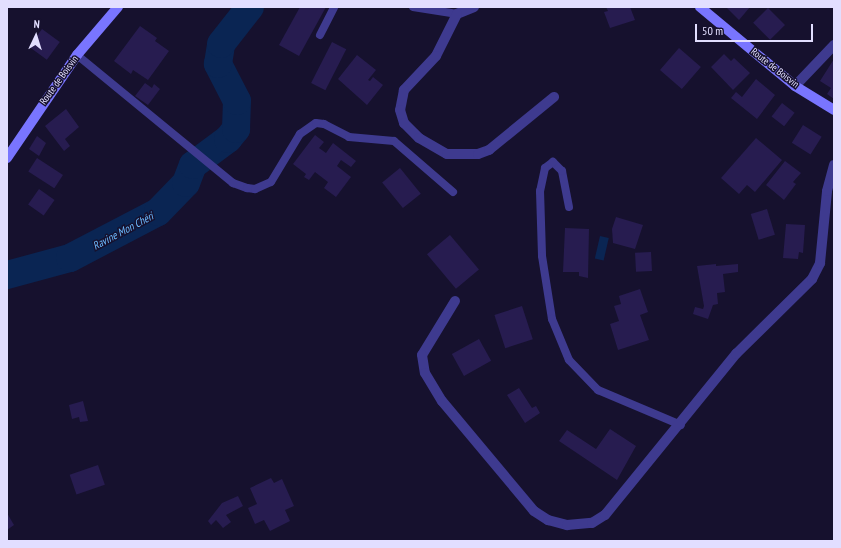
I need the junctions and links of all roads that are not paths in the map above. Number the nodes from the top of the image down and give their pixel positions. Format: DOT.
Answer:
graph roads {
  1 [pos="118,7"];
  2 [pos="334,7"];
  3 [pos="413,7"];
  4 [pos="474,7"];
  5 [pos="700,7"];
  6 [pos="457,14"];
  7 [pos="320,35"];
  8 [pos="834,45"];
  9 [pos="77,55"];
  10 [pos="795,86"];
  11 [pos="554,97"];
  12 [pos="834,110"];
  13 [pos="7,158"];
  14 [pos="834,165"];
  15 [pos="453,192"];
  16 [pos="569,207"];
  17 [pos="455,301"];
  18 [pos="681,425"];
  1 -- 9 [label="main road, Route de Boisvin"];
  2 -- 7 [label="lane"];
  3 -- 6 [label="lane"];
  4 -- 6 [label="street"];
  5 -- 10 [label="main road, Route de Boisvin"];
  6 -- 11 [label="street"];
  8 -- 10 [label="street"];
  9 -- 13 [label="main road, Route de Boisvin"];
  9 -- 15 [label="lane"];
  10 -- 12 [label="main road, Route de Boisvin"];
  14 -- 18 [label="street"];
  16 -- 18 [label="lane"];
  17 -- 18 [label="street"];
}
